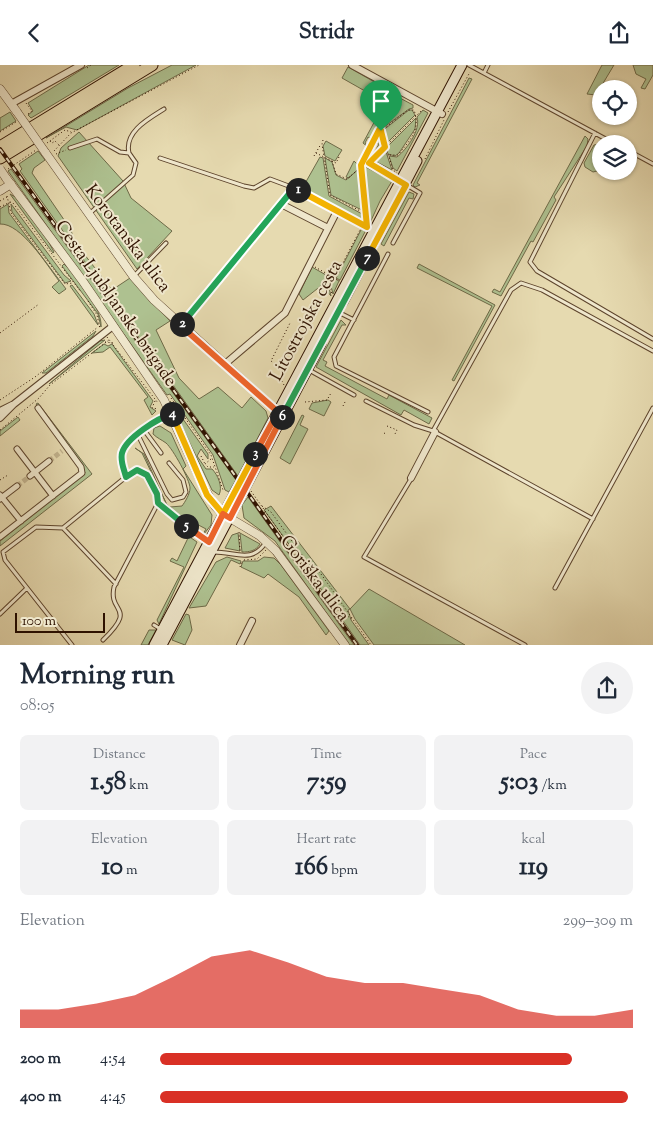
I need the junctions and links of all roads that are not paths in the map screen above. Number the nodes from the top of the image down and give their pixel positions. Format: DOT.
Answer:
graph roads {
  1 [pos="81,65"];
  2 [pos="134,65"];
  3 [pos="352,65"];
  4 [pos="462,65"];
  5 [pos="468,65"];
  6 [pos="488,65"];
  7 [pos="151,66"];
  8 [pos="484,73"];
  9 [pos="0,89"];
  10 [pos="11,104"];
  11 [pos="164,109"];
  12 [pos="440,113"];
  13 [pos="595,133"];
  14 [pos="599,135"];
  15 [pos="0,147"];
  16 [pos="70,148"];
  17 [pos="129,153"];
  18 [pos="637,155"];
  19 [pos="0,158"];
  20 [pos="160,158"];
  21 [pos="363,161"];
  22 [pos="653,164"];
  23 [pos="0,169"];
  24 [pos="401,179"];
  25 [pos="8,181"];
  26 [pos="294,188"];
  27 [pos="0,191"];
  28 [pos="282,204"];
  29 [pos="337,211"];
  30 [pos="89,215"];
  31 [pos="328,228"];
  32 [pos="371,229"];
  33 [pos="166,243"];
  34 [pos="393,243"];
  35 [pos="388,254"];
  36 [pos="134,276"];
  37 [pos="335,311"];
  38 [pos="354,320"];
  39 [pos="113,326"];
  40 [pos="181,326"];
  41 [pos="653,339"];
  42 [pos="653,351"];
  43 [pos="225,364"];
  44 [pos="305,367"];
  45 [pos="354,395"];
  46 [pos="366,401"];
  47 [pos="14,404"];
  48 [pos="36,406"];
  49 [pos="653,407"];
  50 [pos="0,411"];
  51 [pos="428,412"];
  52 [pos="171,414"];
  53 [pos="280,414"];
  54 [pos="651,415"];
  55 [pos="0,418"];
  56 [pos="144,430"];
  57 [pos="434,432"];
  58 [pos="138,435"];
  59 [pos="17,449"];
  60 [pos="162,453"];
  61 [pos="49,461"];
  62 [pos="169,463"];
  63 [pos="32,474"];
  64 [pos="126,477"];
  65 [pos="411,478"];
  66 [pos="17,486"];
  67 [pos="53,496"];
  68 [pos="1,497"];
  69 [pos="158,503"];
  70 [pos="227,516"];
  71 [pos="593,519"];
  72 [pos="21,521"];
  73 [pos="63,528"];
  74 [pos="0,537"];
  75 [pos="267,541"];
  76 [pos="209,542"];
  77 [pos="213,551"];
  78 [pos="116,583"];
  79 [pos="27,588"];
  80 [pos="555,588"];
  81 [pos="0,614"];
  82 [pos="252,621"];
  83 [pos="154,625"];
  84 [pos="165,632"];
  85 [pos="103,640"];
  86 [pos="72,645"];
  87 [pos="154,645"];
  88 [pos="162,645"];
  89 [pos="240,645"];
  90 [pos="345,645"];
  91 [pos="524,645"];
  1 -- 10 [label="street"];
  2 -- 15 [label="highway"];
  3 -- 12 [label="street"];
  4 -- 12 [label="main road, Litostrojska cesta"];
  5 -- 8 [label="lane"];
  5 -- 12 [label="main road, Litostrojska cesta"];
  6 -- 8 [label="lane"];
  7 -- 19 [label="highway"];
  8 -- 13 [label="lane"];
  9 -- 10 [label="street, Korotanska ulica"];
  10 -- 30 [label="street, Korotanska ulica, bridge"];
  11 -- 17 [label="lane"];
  12 -- 24 [label="main road, Litostrojska cesta"];
  13 -- 14 [label="lane"];
  13 -- 41 [label="lane"];
  16 -- 17 [label="lane"];
  17 -- 30 [label="lane"];
  18 -- 22 [label="lane"];
  20 -- 26 [label="lane"];
  21 -- 24 [label="lane"];
  23 -- 25 [label="street, Cesta Ljubljanske brigade, bridge"];
  24 -- 32 [label="main road, Litostrojska cesta"];
  24 -- 34 [label="lane"];
  25 -- 27 [label="street"];
  25 -- 39 [label="street, Cesta Ljubljanske brigade"];
  26 -- 28 [label="street"];
  26 -- 29 [label="street"];
  28 -- 31 [label="street"];
  28 -- 40 [label="street"];
  29 -- 31 [label="street"];
  29 -- 32 [label="street"];
  30 -- 36 [label="street, Korotanska ulica"];
  31 -- 43 [label="street"];
  32 -- 37 [label="main road, Litostrojska cesta"];
  33 -- 36 [label="lane"];
  35 -- 38 [label="lane"];
  36 -- 40 [label="street, Korotanska ulica"];
  37 -- 38 [label="lane"];
  37 -- 44 [label="main road, Litostrojska cesta"];
  38 -- 51 [label="lane"];
  39 -- 47 [label="street"];
  39 -- 52 [label="street, Cesta Ljubljanske brigade"];
  40 -- 43 [label="street, Korotanska ulica"];
  42 -- 57 [label="lane"];
  43 -- 53 [label="street, Korotanska ulica"];
  44 -- 45 [label="lane"];
  44 -- 53 [label="main road, Litostrojska cesta"];
  46 -- 57 [label="lane"];
  47 -- 50 [label="street"];
  47 -- 55 [label="street"];
  48 -- 67 [label="street"];
  49 -- 54 [label="lane"];
  52 -- 56 [label="lane"];
  52 -- 70 [label="street, Cesta Ljubljanske brigade"];
  53 -- 70 [label="main road, Litostrojska cesta"];
  54 -- 71 [label="lane"];
  56 -- 58 [label="lane"];
  56 -- 60 [label="lane"];
  57 -- 65 [label="street"];
  57 -- 71 [label="lane"];
  58 -- 62 [label="lane"];
  58 -- 64 [label="lane"];
  59 -- 63 [label="street"];
  61 -- 63 [label="street"];
  63 -- 67 [label="street"];
  64 -- 69 [label="lane"];
  64 -- 73 [label="lane"];
  65 -- 91 [label="lane"];
  66 -- 68 [label="street"];
  67 -- 72 [label="street"];
  68 -- 72 [label="street"];
  69 -- 76 [label="lane"];
  69 -- 78 [label="lane"];
  70 -- 75 [label="street, Goriška ulica"];
  70 -- 76 [label="main road, Litostrojska cesta"];
  70 -- 77 [label="main road, Litostrojska cesta"];
  71 -- 80 [label="lane"];
  72 -- 74 [label="street"];
  73 -- 78 [label="lane"];
  73 -- 79 [label="lane"];
  75 -- 77 [label="lane"];
  75 -- 90 [label="street, Goriška ulica"];
  76 -- 84 [label="main road, Litostrojska cesta"];
  77 -- 84 [label="main road, Litostrojska cesta"];
  78 -- 85 [label="lane"];
  79 -- 81 [label="lane"];
  79 -- 86 [label="lane"];
  82 -- 89 [label="street"];
  83 -- 84 [label="lane"];
  84 -- 87 [label="main road, Litostrojska cesta"];
  84 -- 88 [label="main road, Litostrojska cesta"];
}
